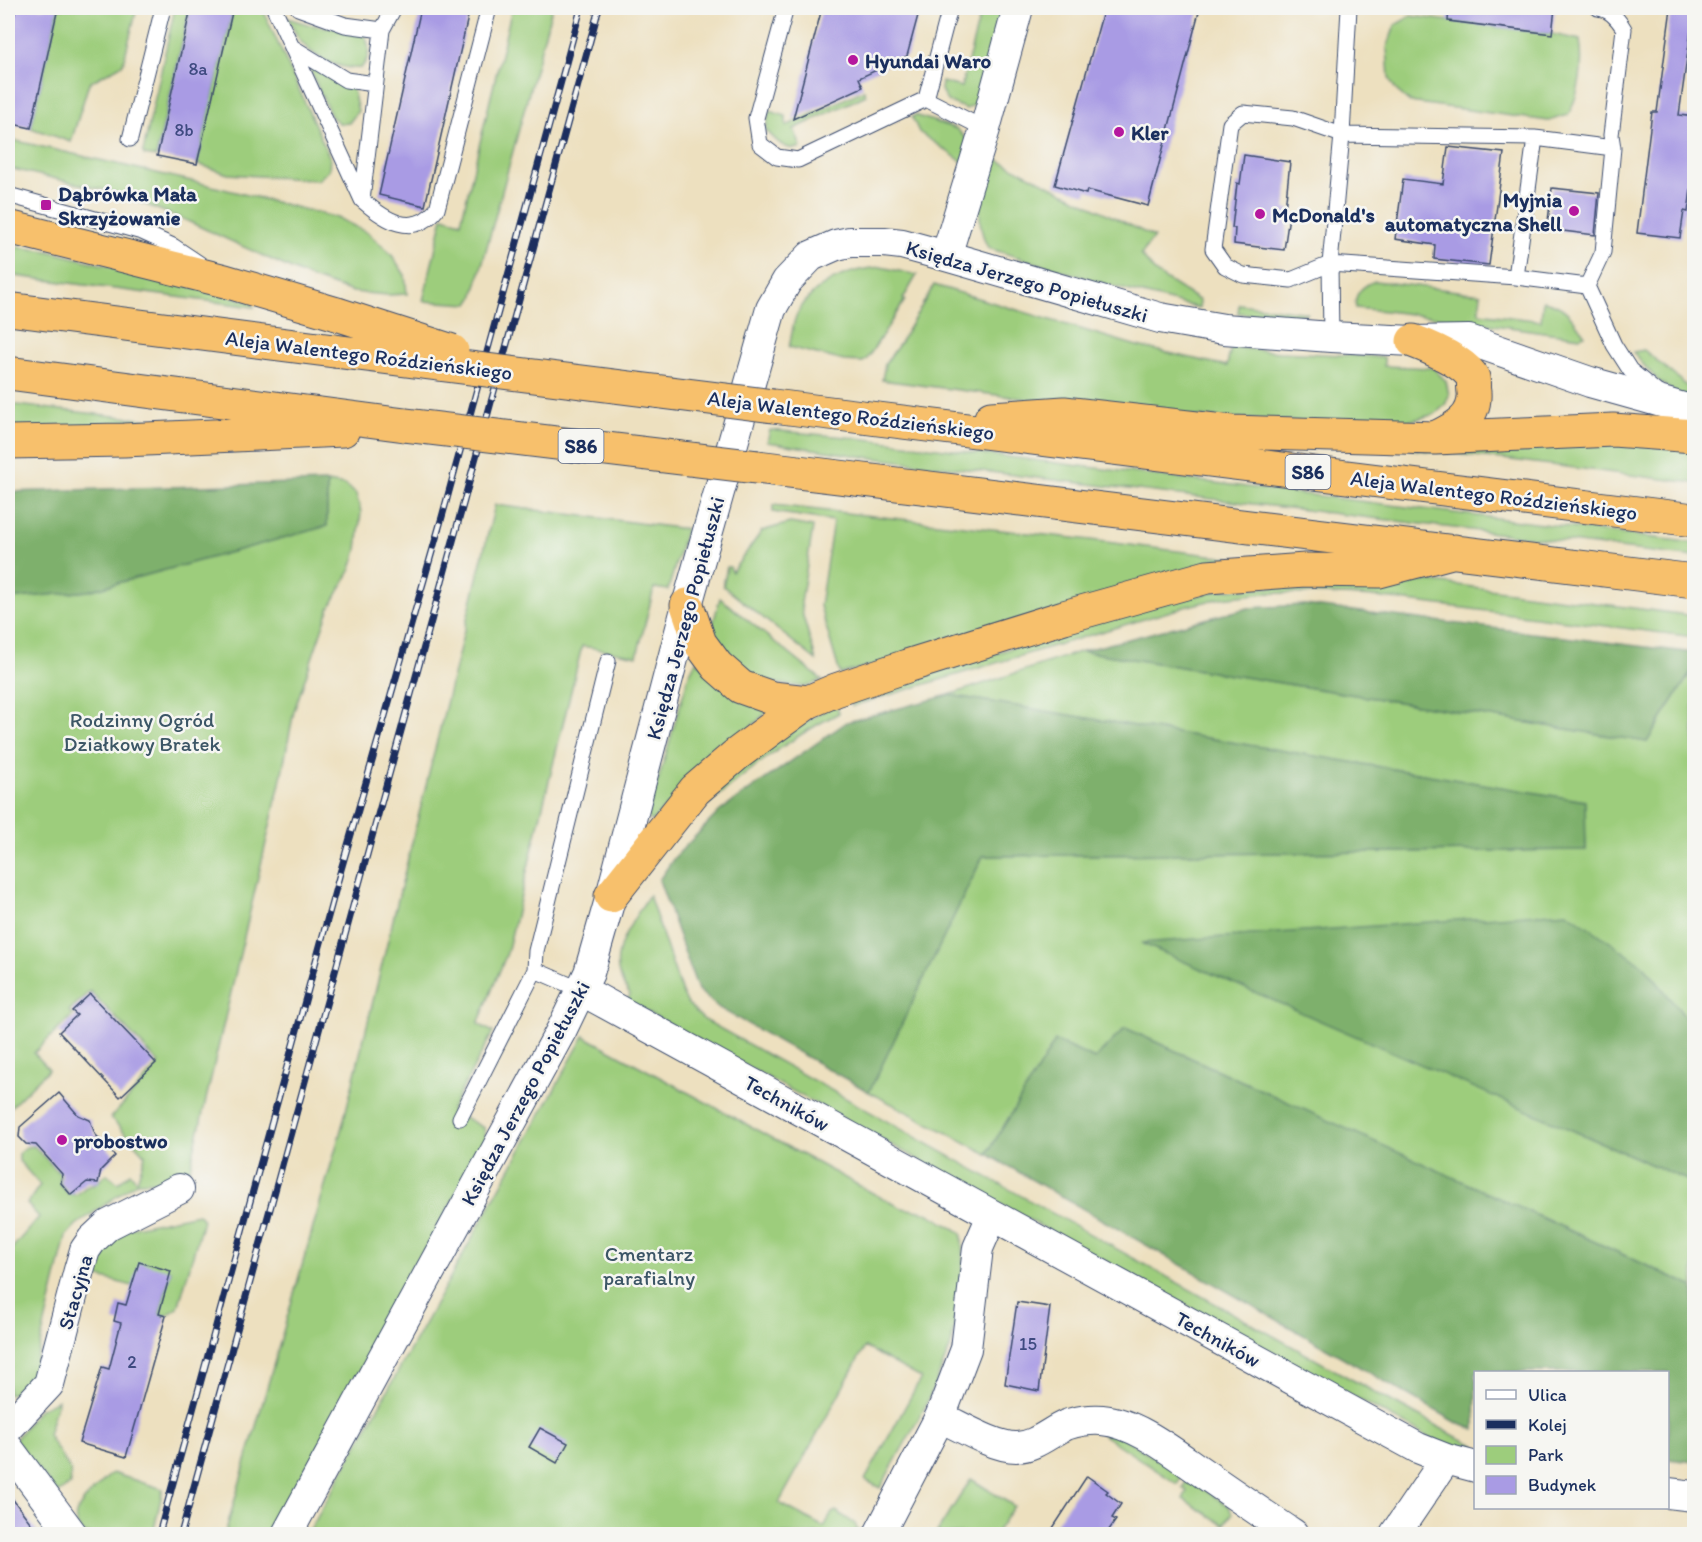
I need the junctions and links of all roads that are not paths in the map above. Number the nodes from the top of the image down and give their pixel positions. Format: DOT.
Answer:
graph roads {
  1 [pos="163,8"];
  2 [pos="274,8"];
  3 [pos="298,8"];
  4 [pos="394,8"];
  5 [pos="489,8"];
  6 [pos="786,8"];
  7 [pos="950,8"];
  8 [pos="1018,8"];
  9 [pos="1349,8"];
  10 [pos="1598,8"];
  11 [pos="381,30"];
  12 [pos="291,46"];
  13 [pos="375,84"];
  14 [pos="926,99"];
  15 [pos="985,129"];
  16 [pos="1342,135"];
  17 [pos="1535,138"];
  18 [pos="130,139"];
  19 [pos="1613,148"];
  20 [pos="8,195"];
  21 [pos="362,200"];
  22 [pos="8,227"];
  23 [pos="946,256"];
  24 [pos="1330,264"];
  25 [pos="1516,277"];
  26 [pos="225,280"];
  27 [pos="1587,286"];
  28 [pos="8,309"];
  29 [pos="1331,337"];
  30 [pos="1413,341"];
  31 [pos="8,373"];
  32 [pos="525,374"];
  33 [pos="1684,409"];
  34 [pos="321,423"];
  35 [pos="921,424"];
  36 [pos="1695,436"];
  37 [pos="1435,438"];
  38 [pos="8,442"];
  39 [pos="1695,520"];
  40 [pos="1455,551"];
  41 [pos="1695,581"];
  42 [pos="687,605"];
  43 [pos="608,661"];
  44 [pos="808,702"];
  45 [pos="611,896"];
  46 [pos="536,970"];
  47 [pos="581,990"];
  48 [pos="460,1118"];
  49 [pos="179,1189"];
  50 [pos="992,1216"];
  51 [pos="940,1417"];
  52 [pos="8,1428"];
  53 [pos="8,1448"];
  54 [pos="1446,1460"];
  55 [pos="1474,1467"];
  56 [pos="1669,1493"];
  57 [pos="1695,1496"];
  58 [pos="72,1534"];
  59 [pos="287,1534"];
  60 [pos="879,1534"];
  61 [pos="1293,1534"];
  62 [pos="1395,1534"];
  1 -- 18 [label="lane"];
  2 -- 12 [label="lane"];
  3 -- 11 [label="lane"];
  4 -- 11 [label="lane"];
  5 -- 21 [label="lane"];
  6 -- 14 [label="lane"];
  7 -- 14 [label="lane"];
  8 -- 15 [label="street"];
  9 -- 16 [label="lane"];
  10 -- 19 [label="lane"];
  11 -- 13 [label="lane"];
  12 -- 13 [label="lane"];
  12 -- 21 [label="lane"];
  13 -- 21 [label="lane"];
  14 -- 15 [label="lane"];
  15 -- 23 [label="street"];
  16 -- 17 [label="lane"];
  16 -- 24 [label="lane"];
  16 -- 24 [label="lane"];
  17 -- 19 [label="lane"];
  17 -- 25 [label="lane"];
  19 -- 27 [label="lane"];
  20 -- 26 [label="lane"];
  22 -- 26 [label="highway"];
  23 -- 29 [label="street, Księdza Jerzego Popiełuszki"];
  23 -- 42 [label="street, Księdza Jerzego Popiełuszki"];
  24 -- 25 [label="lane"];
  24 -- 29 [label="lane"];
  25 -- 27 [label="lane"];
  26 -- 32 [label="highway, bridge"];
  27 -- 33 [label="lane"];
  28 -- 32 [label="highway, Aleja Walentego Roździeńskiego / S86, bridge"];
  29 -- 30 [label="street, Księdza Jerzego Popiełuszki"];
  30 -- 33 [label="street"];
  30 -- 37 [label="highway"];
  31 -- 34 [label="highway, S86"];
  32 -- 35 [label="highway, Aleja Walentego Roździeńskiego / S86, bridge"];
  34 -- 38 [label="highway"];
  34 -- 40 [label="highway, S86, bridge"];
  35 -- 37 [label="highway"];
  35 -- 39 [label="highway, Aleja Walentego Roździeńskiego / S86"];
  36 -- 37 [label="highway"];
  40 -- 41 [label="highway, S86"];
  40 -- 44 [label="highway"];
  42 -- 44 [label="highway"];
  42 -- 45 [label="street, Księdza Jerzego Popiełuszki"];
  43 -- 46 [label="lane"];
  44 -- 45 [label="highway"];
  45 -- 47 [label="street, Księdza Jerzego Popiełuszki"];
  46 -- 47 [label="lane"];
  46 -- 48 [label="lane"];
  47 -- 50 [label="street, Techników"];
  47 -- 59 [label="street, Księdza Jerzego Popiełuszki"];
  49 -- 52 [label="street, Stacyjna"];
  50 -- 51 [label="street"];
  50 -- 54 [label="street, Techników"];
  51 -- 60 [label="street"];
  51 -- 61 [label="street"];
  53 -- 58 [label="street"];
  54 -- 55 [label="street, Techników"];
  54 -- 62 [label="street"];
  56 -- 57 [label="street"];
}
